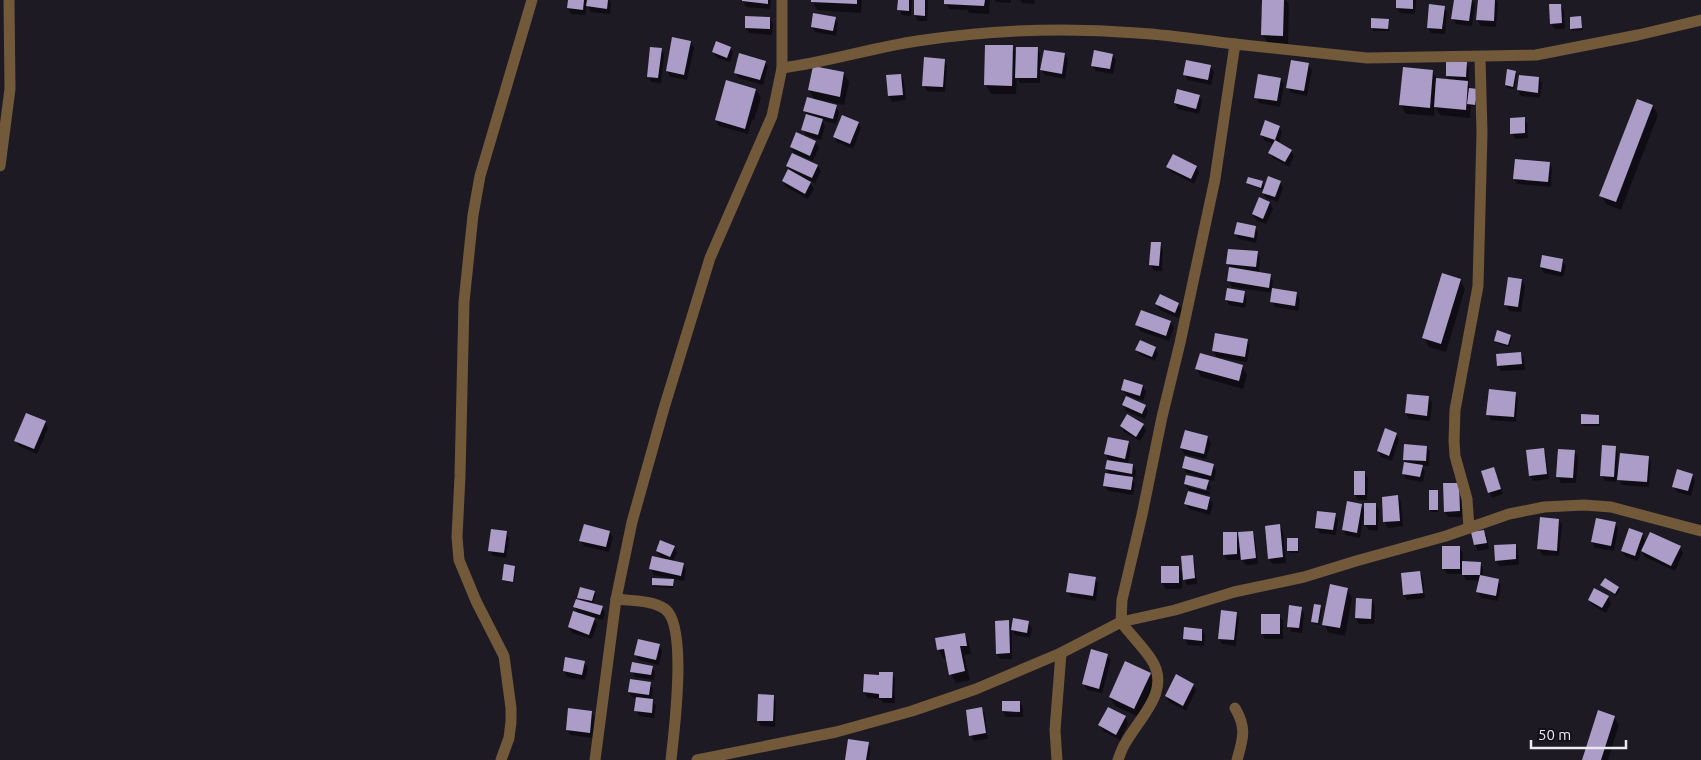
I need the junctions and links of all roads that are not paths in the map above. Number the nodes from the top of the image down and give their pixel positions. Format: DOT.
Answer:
graph roads {
  1 [pos="9,0"];
  2 [pos="532,0"];
  3 [pos="782,0"];
  4 [pos="1701,20"];
  5 [pos="1235,44"];
  6 [pos="1480,57"];
  7 [pos="782,68"];
  8 [pos="0,166"];
  9 [pos="1469,528"];
  10 [pos="1701,531"];
  11 [pos="616,599"];
  12 [pos="1121,622"];
  13 [pos="1061,653"];
  14 [pos="1235,708"];
  15 [pos="501,760"];
  16 [pos="595,760"];
  17 [pos="671,760"];
  18 [pos="697,760"];
  19 [pos="1056,760"];
  20 [pos="1118,760"];
  21 [pos="1237,760"];
  1 -- 8 [label="street"];
  2 -- 15 [label="street"];
  3 -- 7 [label="street"];
  4 -- 6 [label="street"];
  5 -- 6 [label="street"];
  5 -- 7 [label="street"];
  5 -- 12 [label="street"];
  6 -- 9 [label="street"];
  7 -- 11 [label="street"];
  9 -- 10 [label="street"];
  9 -- 12 [label="street"];
  11 -- 16 [label="street"];
  11 -- 17 [label="street"];
  12 -- 13 [label="street"];
  12 -- 20 [label="street"];
  13 -- 18 [label="street"];
  13 -- 19 [label="street"];
  14 -- 21 [label="street"];
}
